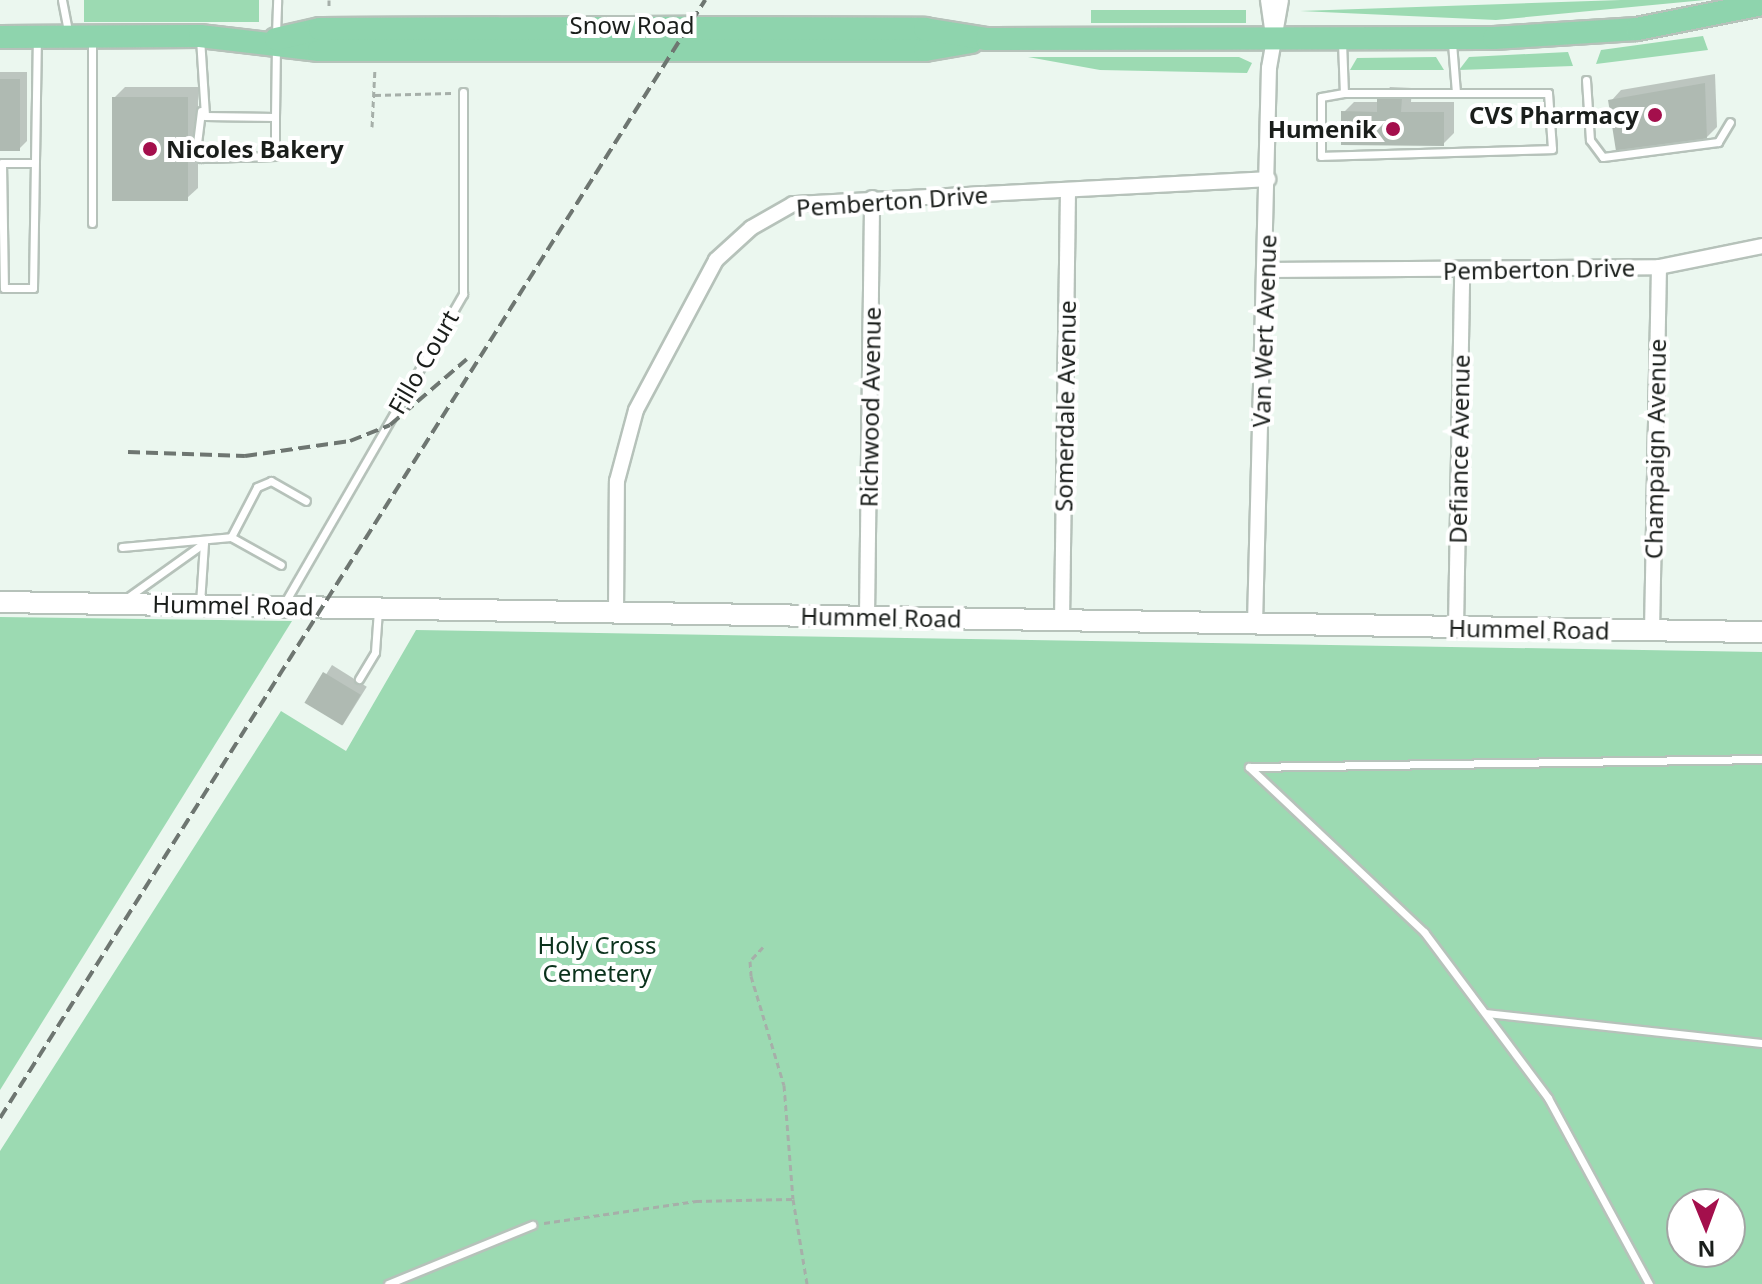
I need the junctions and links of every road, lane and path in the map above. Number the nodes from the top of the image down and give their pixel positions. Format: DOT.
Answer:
graph roads {
  1 [pos="62,0"];
  2 [pos="277,0"];
  3 [pos="329,0"];
  4 [pos="1268,0"];
  5 [pos="1281,0"];
  6 [pos="1762,4"];
  7 [pos="329,7"];
  8 [pos="200,36"];
  9 [pos="1342,36"];
  10 [pos="1452,36"];
  11 [pos="0,37"];
  12 [pos="37,37"];
  13 [pos="69,37"];
  14 [pos="92,37"];
  15 [pos="1273,38"];
  16 [pos="276,39"];
  17 [pos="375,60"];
  18 [pos="1586,80"];
  19 [pos="463,92"];
  20 [pos="1344,93"];
  21 [pos="1456,93"];
  22 [pos="375,95"];
  23 [pos="201,111"];
  24 [pos="275,117"];
  25 [pos="1730,122"];
  26 [pos="372,127"];
  27 [pos="34,163"];
  28 [pos="1268,179"];
  29 [pos="1068,191"];
  30 [pos="872,198"];
  31 [pos="92,223"];
  32 [pos="1762,246"];
  33 [pos="1659,267"];
  34 [pos="1266,270"];
  35 [pos="1462,270"];
  36 [pos="306,501"];
  37 [pos="231,537"];
  38 [pos="204,543"];
  39 [pos="122,547"];
  40 [pos="281,565"];
  41 [pos="0,602"];
  42 [pos="119,603"];
  43 [pos="200,605"];
  44 [pos="282,606"];
  45 [pos="379,608"];
  46 [pos="616,613"];
  47 [pos="867,617"];
  48 [pos="1062,621"];
  49 [pos="1255,624"];
  50 [pos="1456,628"];
  51 [pos="1652,631"];
  52 [pos="1762,632"];
  53 [pos="359,679"];
  54 [pos="1762,759"];
  55 [pos="763,947"];
  56 [pos="1486,1013"];
  57 [pos="1762,1043"];
  58 [pos="793,1199"];
  59 [pos="532,1225"];
  60 [pos="388,1284"];
  61 [pos="807,1284"];
  62 [pos="1649,1284"];
  1 -- 13 [label="lane"];
  2 -- 16 [label="lane"];
  3 -- 7 [label="path"];
  4 -- 15 [label="street, Van Wert Avenue"];
  5 -- 15 [label="street, Van Wert Avenue"];
  6 -- 10 [label="main road, Snow Road"];
  8 -- 14 [label="main road, Snow Road"];
  8 -- 16 [label="main road, Snow Road"];
  8 -- 23 [label="lane"];
  9 -- 10 [label="main road, Snow Road"];
  9 -- 15 [label="main road, Snow Road"];
  9 -- 20 [label="lane"];
  10 -- 21 [label="lane"];
  11 -- 12 [label="main road, Snow Road"];
  12 -- 13 [label="main road, Snow Road"];
  12 -- 27 [label="lane"];
  13 -- 14 [label="main road, Snow Road"];
  14 -- 31 [label="lane"];
  15 -- 16 [label="main road, Snow Road"];
  15 -- 28 [label="street, Van Wert Avenue"];
  16 -- 24 [label="lane"];
  17 -- 22 [label="path"];
  18 -- 25 [label="lane"];
  19 -- 22 [label="path"];
  19 -- 44 [label="lane, Fillo Court"];
  20 -- 21 [label="lane"];
  20 -- 21 [label="lane"];
  22 -- 26 [label="path"];
  23 -- 24 [label="lane"];
  23 -- 24 [label="lane"];
  27 -- 27 [label="lane"];
  28 -- 29 [label="street, Pemberton Drive"];
  28 -- 34 [label="street, Van Wert Avenue"];
  29 -- 30 [label="street, Pemberton Drive"];
  29 -- 48 [label="street, Somerdale Avenue"];
  30 -- 46 [label="street, Pemberton Drive"];
  30 -- 47 [label="street, Richwood Avenue"];
  32 -- 33 [label="street, Pemberton Drive"];
  33 -- 35 [label="street, Pemberton Drive"];
  33 -- 51 [label="street, Champaign Avenue"];
  34 -- 35 [label="street, Pemberton Drive"];
  34 -- 49 [label="street, Van Wert Avenue"];
  35 -- 50 [label="street, Defiance Avenue"];
  36 -- 37 [label="lane"];
  37 -- 38 [label="lane"];
  37 -- 40 [label="lane"];
  38 -- 39 [label="lane"];
  38 -- 42 [label="lane"];
  38 -- 43 [label="lane"];
  41 -- 42 [label="street, Hummel Road"];
  42 -- 43 [label="street, Hummel Road"];
  43 -- 44 [label="street, Hummel Road"];
  44 -- 45 [label="street, Hummel Road"];
  45 -- 46 [label="street, Hummel Road"];
  45 -- 53 [label="lane"];
  46 -- 47 [label="street, Hummel Road"];
  47 -- 48 [label="street, Hummel Road"];
  48 -- 49 [label="street, Hummel Road"];
  49 -- 50 [label="street, Hummel Road"];
  50 -- 51 [label="street, Hummel Road"];
  51 -- 52 [label="street, Hummel Road"];
  54 -- 56 [label="lane"];
  55 -- 58 [label="path"];
  56 -- 57 [label="lane"];
  56 -- 62 [label="lane"];
  58 -- 59 [label="path"];
  58 -- 61 [label="path"];
  59 -- 60 [label="lane"];
}
